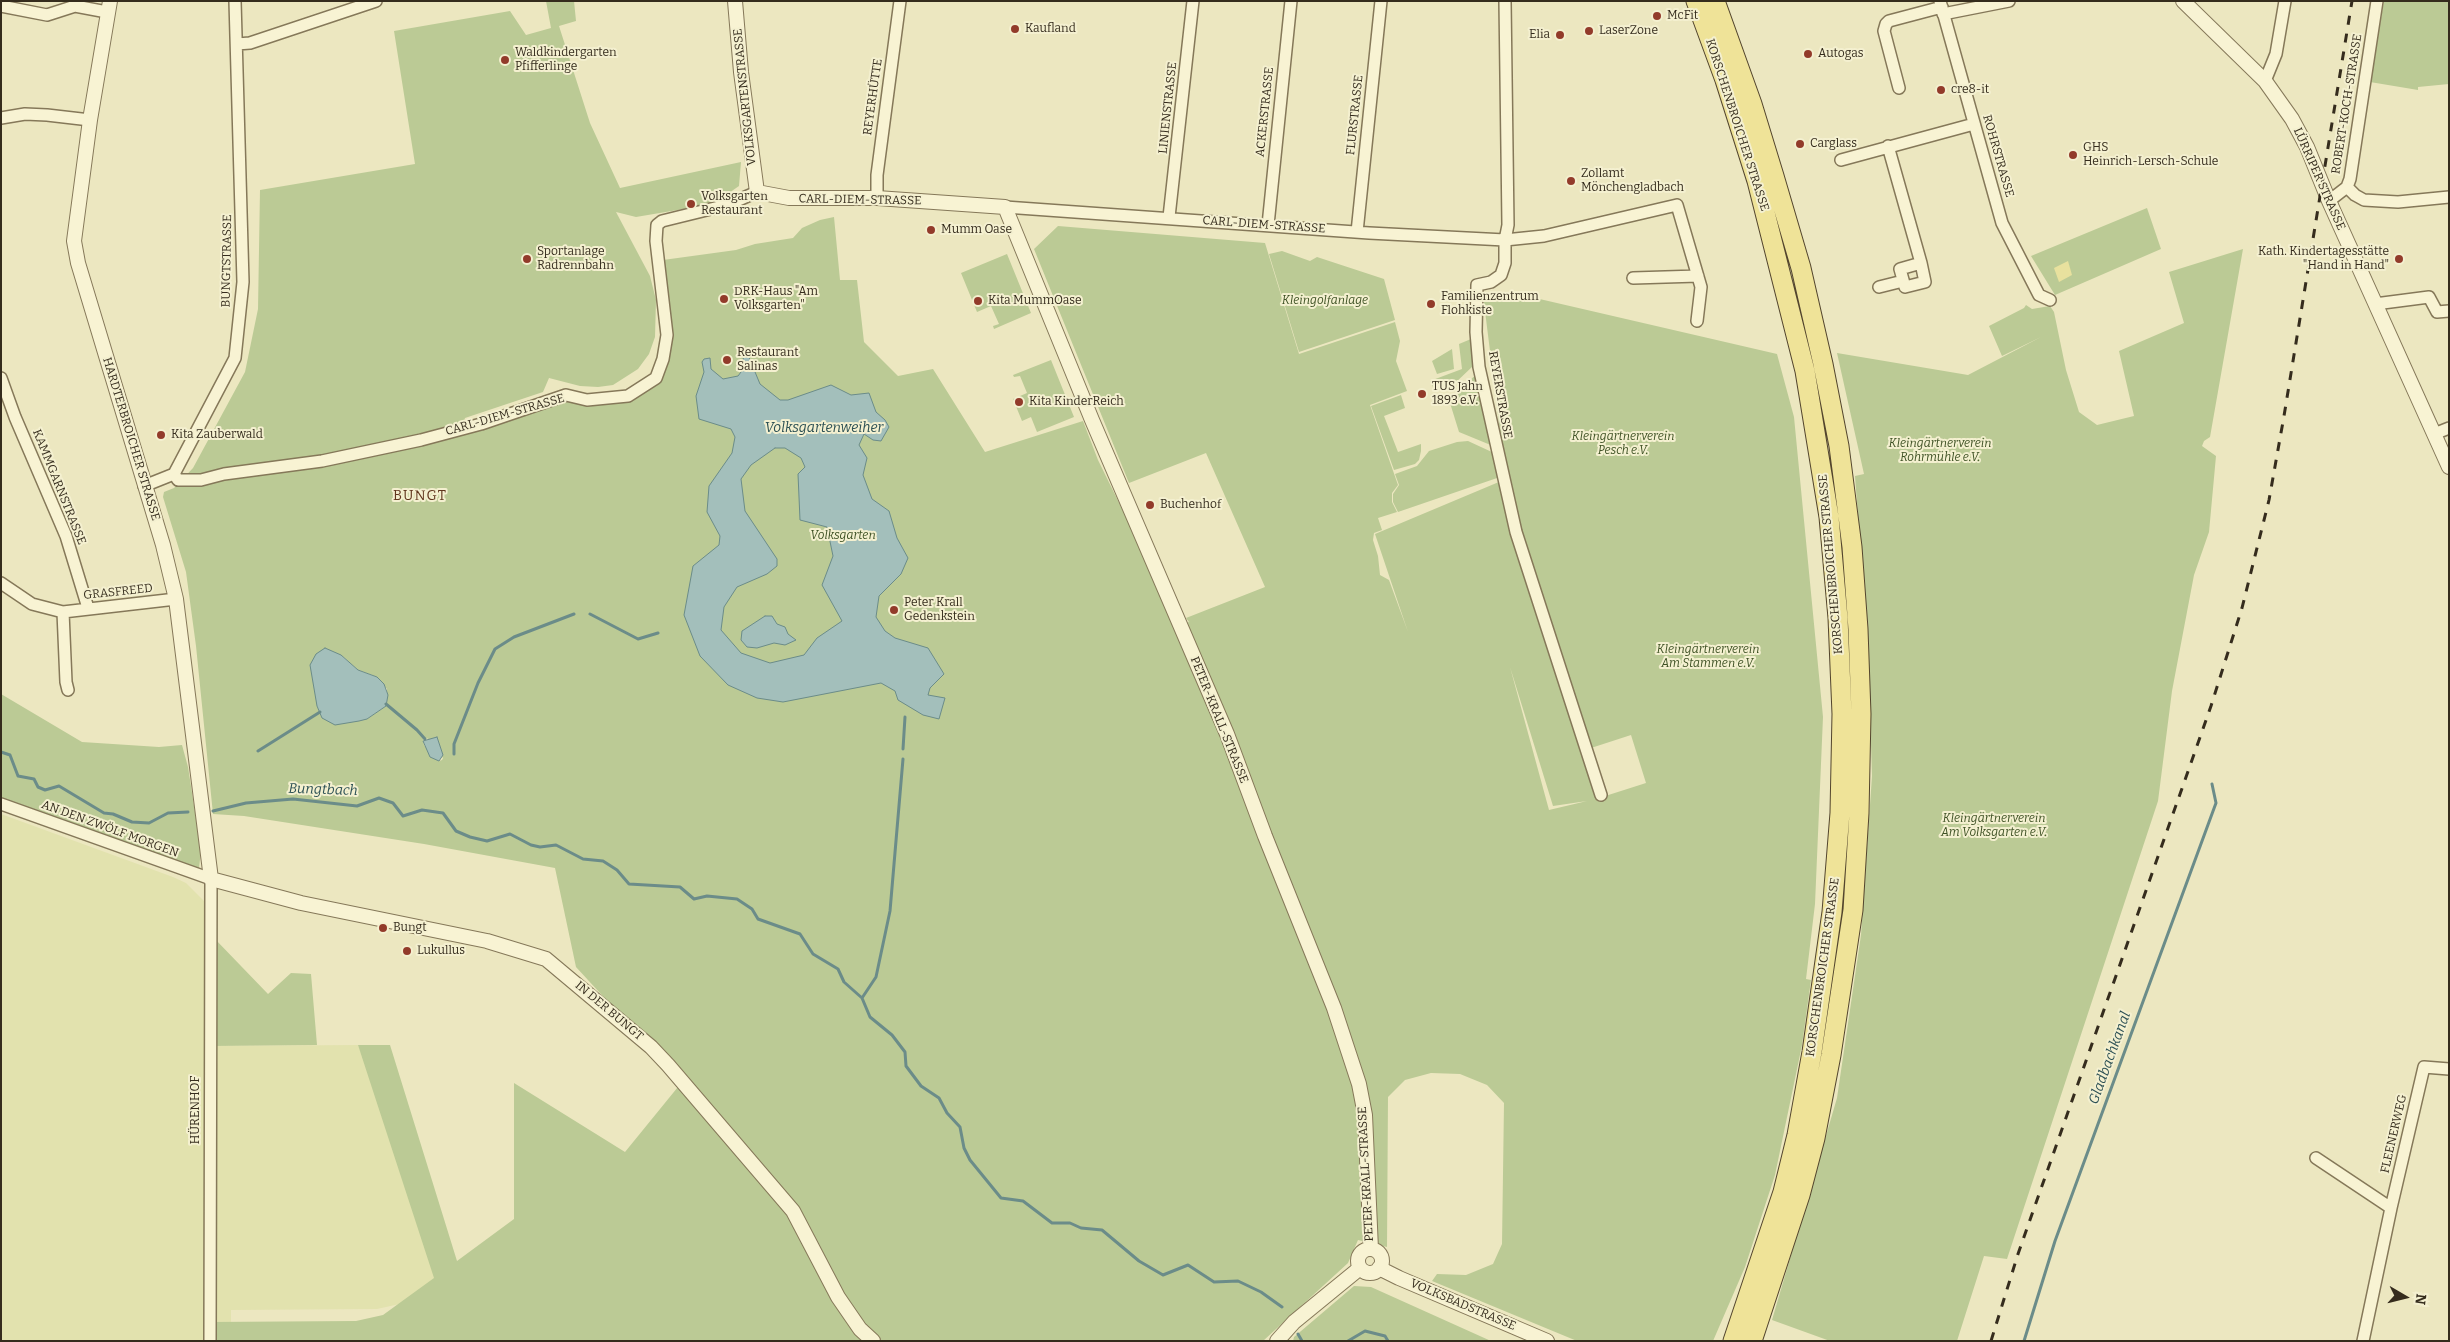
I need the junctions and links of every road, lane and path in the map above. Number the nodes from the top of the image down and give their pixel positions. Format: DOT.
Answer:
graph roads {
  1 [pos="235,1"];
  2 [pos="376,1"];
  3 [pos="734,1"];
  4 [pos="900,1"];
  5 [pos="1193,1"];
  6 [pos="1291,1"];
  7 [pos="1380,1"];
  8 [pos="1505,1"];
  9 [pos="1696,1"];
  10 [pos="1715,1"];
  11 [pos="2009,1"];
  12 [pos="2183,1"];
  13 [pos="2285,1"];
  14 [pos="2377,1"];
  15 [pos="1,6"];
  16 [pos="109,6"];
  17 [pos="1942,7"];
  18 [pos="237,44"];
  19 [pos="2264,81"];
  20 [pos="1899,88"];
  21 [pos="1,118"];
  22 [pos="90,120"];
  23 [pos="1974,124"];
  24 [pos="1888,146"];
  25 [pos="1841,160"];
  26 [pos="2347,187"];
  27 [pos="757,192"];
  28 [pos="2449,197"];
  29 [pos="876,198"];
  30 [pos="2329,202"];
  31 [pos="1005,207"];
  32 [pos="1169,217"];
  33 [pos="1268,225"];
  34 [pos="1357,232"];
  35 [pos="1505,240"];
  36 [pos="1921,263"];
  37 [pos="1698,276"];
  38 [pos="1633,278"];
  39 [pos="1903,281"];
  40 [pos="1879,287"];
  41 [pos="2050,300"];
  42 [pos="2375,304"];
  43 [pos="2449,311"];
  44 [pos="1697,321"];
  45 [pos="1,378"];
  46 [pos="2449,428"];
  47 [pos="2434,434"];
  48 [pos="2449,467"];
  49 [pos="174,474"];
  50 [pos="144,486"];
  51 [pos="1,583"];
  52 [pos="176,599"];
  53 [pos="88,608"];
  54 [pos="63,612"];
  55 [pos="68,690"];
  56 [pos="1601,795"];
  57 [pos="1,804"];
  58 [pos="211,879"];
  59 [pos="2449,1069"];
  60 [pos="2316,1158"];
  61 [pos="2391,1208"];
  62 [pos="1371,1249"];
  63 [pos="1360,1268"];
  64 [pos="1380,1268"];
  65 [pos="210,1341"];
  66 [pos="873,1341"];
  67 [pos="1277,1341"];
  68 [pos="1547,1341"];
  69 [pos="1733,1341"];
  70 [pos="1752,1341"];
  71 [pos="2363,1341"];
  1 -- 18 [label="street, BUNGTSTRASSE"];
  2 -- 18 [label="street"];
  3 -- 27 [label="street, VOLKSGARTENSTRASSE"];
  4 -- 29 [label="street, REYERHÜTTE"];
  5 -- 32 [label="street, LINIENSTRASSE"];
  6 -- 33 [label="street, ACKERSTRASSE"];
  7 -- 34 [label="street, FLURSTRASSE"];
  8 -- 35 [label="street, REYERSTRASSE"];
  9 -- 69 [label="main road, KORSCHENBROICHER STRASSE"];
  10 -- 70 [label="main road, KORSCHENBROICHER STRASSE"];
  11 -- 17 [label="street"];
  12 -- 19 [label="street, LÜRRIPER STRASSE"];
  13 -- 19 [label="street"];
  14 -- 26 [label="street, ROBERT-KOCH-STRASSE"];
  15 -- 16 [label="street"];
  16 -- 22 [label="street, HARDTERBROICHER STRASSE"];
  17 -- 20 [label="street"];
  17 -- 23 [label="street, ROHRSTRASSE"];
  18 -- 49 [label="street, BUNGTSTRASSE"];
  19 -- 30 [label="street, LÜRRIPER STRASSE"];
  21 -- 22 [label="street"];
  22 -- 50 [label="street, HARDTERBROICHER STRASSE"];
  23 -- 24 [label="street"];
  23 -- 41 [label="street, ROHRSTRASSE"];
  24 -- 25 [label="street"];
  24 -- 36 [label="street"];
  26 -- 28 [label="street"];
  26 -- 30 [label="street, ROBERT-KOCH-STRASSE"];
  27 -- 29 [label="street, CARL-DIEM-STRASSE"];
  27 -- 49 [label="street, CARL-DIEM-STRASSE"];
  29 -- 31 [label="street, CARL-DIEM-STRASSE"];
  30 -- 42 [label="street, LÜRRIPER STRASSE"];
  31 -- 32 [label="street, CARL-DIEM-STRASSE"];
  31 -- 62 [label="street, PETER-KRALL-STRASSE"];
  32 -- 33 [label="street, CARL-DIEM-STRASSE"];
  33 -- 34 [label="street, CARL-DIEM-STRASSE"];
  34 -- 35 [label="street, CARL-DIEM-STRASSE"];
  35 -- 37 [label="street, CARL-DIEM-STRASSE"];
  35 -- 56 [label="street, REYERSTRASSE"];
  36 -- 39 [label="street"];
  36 -- 39 [label="street"];
  37 -- 38 [label="street"];
  37 -- 44 [label="street, CARL-DIEM-STRASSE"];
  39 -- 40 [label="street"];
  42 -- 43 [label="street"];
  42 -- 47 [label="street, LÜRRIPER STRASSE"];
  45 -- 53 [label="street, KAMMGARNSTRASSE"];
  46 -- 47 [label="street"];
  47 -- 48 [label="street, LÜRRIPER STRASSE"];
  49 -- 50 [label="street"];
  50 -- 52 [label="street, HARDTERBROICHER STRASSE"];
  51 -- 54 [label="street, GRASFREED"];
  52 -- 53 [label="street, GRASFREED"];
  52 -- 58 [label="street, HARDTERBROICHER STRASSE"];
  53 -- 54 [label="street, GRASFREED"];
  54 -- 55 [label="street"];
  57 -- 58 [label="street, AN DEN ZWÖLF MORGEN"];
  58 -- 65 [label="street, HÜRENHOF"];
  58 -- 66 [label="street, IN DER BUNGT"];
  59 -- 61 [label="street, FLEENERWEG"];
  60 -- 61 [label="street"];
  61 -- 71 [label="street, FLEENERWEG"];
  62 -- 63 [label="street"];
  62 -- 64 [label="street"];
  63 -- 64 [label="street"];
  63 -- 67 [label="street"];
  64 -- 68 [label="street, VOLKSBADSTRASSE"];
}
